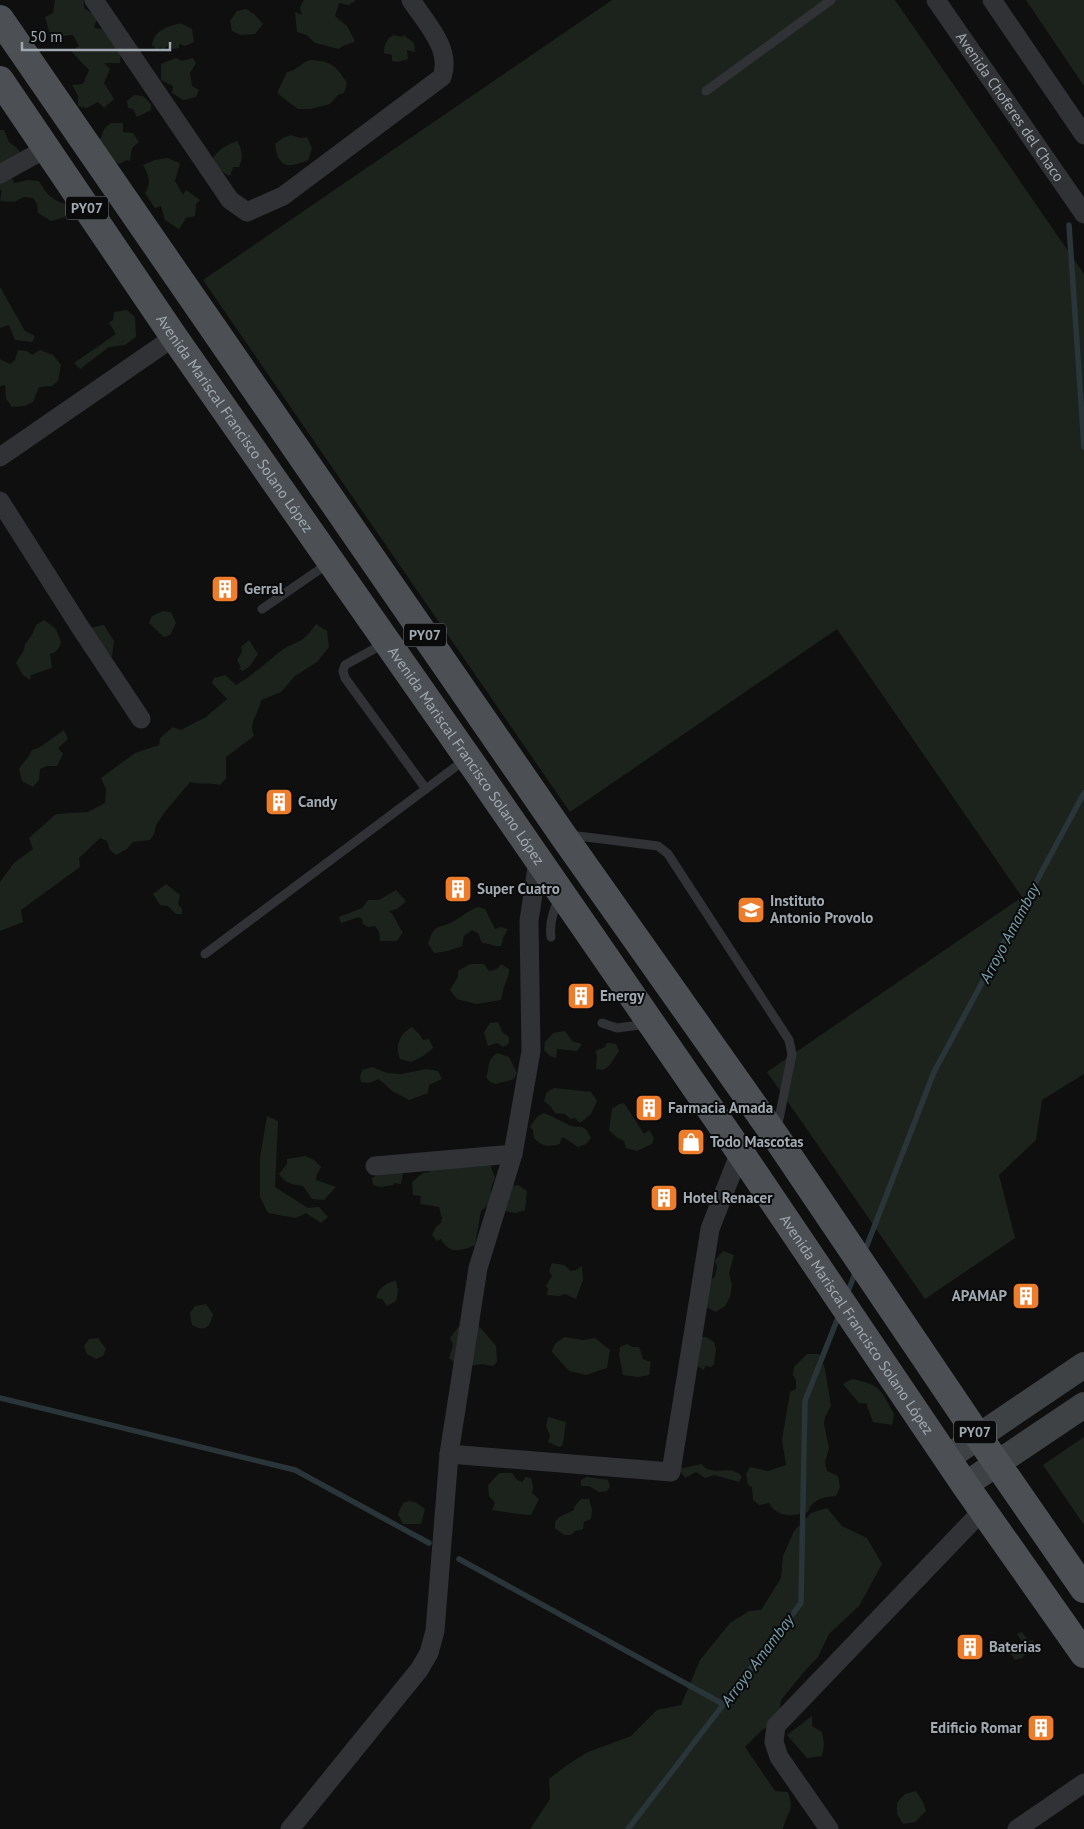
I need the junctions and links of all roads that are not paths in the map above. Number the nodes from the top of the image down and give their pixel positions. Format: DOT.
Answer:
graph roads {
  1 [pos="94,0"];
  2 [pos="411,0"];
  3 [pos="831,0"];
  4 [pos="936,0"];
  5 [pos="992,0"];
  6 [pos="0,19"];
  7 [pos="0,80"];
  8 [pos="706,91"];
  9 [pos="1084,135"];
  10 [pos="47,148"];
  11 [pos="0,174"];
  12 [pos="1083,210"];
  13 [pos="174,336"];
  14 [pos="0,456"];
  15 [pos="0,502"];
  16 [pos="331,562"];
  17 [pos="262,609"];
  18 [pos="387,642"];
  19 [pos="141,719"];
  20 [pos="468,758"];
  21 [pos="426,789"];
  22 [pos="562,834"];
  23 [pos="538,861"];
  24 [pos="561,894"];
  25 [pos="551,937"];
  26 [pos="204,954"];
  27 [pos="602,1023"];
  28 [pos="651,1023"];
  29 [pos="776,1136"];
  30 [pos="740,1152"];
  31 [pos="513,1154"];
  32 [pos="375,1166"];
  33 [pos="1084,1366"];
  34 [pos="1084,1404"];
  35 [pos="978,1436"];
  36 [pos="449,1454"];
  37 [pos="947,1458"];
  38 [pos="997,1464"];
  39 [pos="965,1485"];
  40 [pos="983,1510"];
  41 [pos="1084,1589"];
  42 [pos="1084,1654"];
  43 [pos="1084,1783"];
  44 [pos="290,1829"];
  45 [pos="829,1829"];
  46 [pos="1017,1829"];
  1 -- 2 [label="street"];
  3 -- 8 [label="lane"];
  4 -- 12 [label="street, Avenida Choferes del Chaco"];
  5 -- 9 [label="street"];
  6 -- 22 [label="main road, PY07"];
  7 -- 10 [label="main road, Avenida Mariscal Francisco Solano López / PY07"];
  10 -- 11 [label="street"];
  10 -- 13 [label="main road, Avenida Mariscal Francisco Solano López / PY07"];
  13 -- 14 [label="street"];
  13 -- 16 [label="main road, Avenida Mariscal Francisco Solano López / PY07"];
  15 -- 19 [label="street"];
  16 -- 17 [label="lane"];
  16 -- 18 [label="main road, Avenida Mariscal Francisco Solano López / PY07"];
  18 -- 20 [label="main road, Avenida Mariscal Francisco Solano López / PY07"];
  18 -- 21 [label="lane"];
  20 -- 21 [label="lane"];
  20 -- 23 [label="main road, Avenida Mariscal Francisco Solano López / PY07"];
  21 -- 26 [label="lane"];
  22 -- 29 [label="main road, PY07"];
  22 -- 29 [label="lane"];
  23 -- 24 [label="main road, Avenida Mariscal Francisco Solano López / PY07"];
  23 -- 31 [label="street"];
  24 -- 25 [label="lane"];
  24 -- 28 [label="main road, Avenida Mariscal Francisco Solano López / PY07"];
  27 -- 28 [label="lane"];
  28 -- 30 [label="main road, Avenida Mariscal Francisco Solano López / PY07"];
  29 -- 35 [label="main road, PY07"];
  30 -- 36 [label="street"];
  30 -- 37 [label="main road, Avenida Mariscal Francisco Solano López / PY07"];
  31 -- 32 [label="street"];
  31 -- 36 [label="street"];
  33 -- 35 [label="street"];
  34 -- 38 [label="street"];
  35 -- 37 [label="street"];
  35 -- 38 [label="main road, PY07"];
  36 -- 44 [label="street"];
  37 -- 39 [label="main road, Avenida Mariscal Francisco Solano López / PY07"];
  38 -- 39 [label="street"];
  38 -- 41 [label="main road, PY07"];
  39 -- 40 [label="main road, Avenida Mariscal Francisco Solano López / PY07"];
  40 -- 42 [label="main road, Avenida Mariscal Francisco Solano López / PY07"];
  40 -- 45 [label="street"];
  43 -- 46 [label="street"];
}
